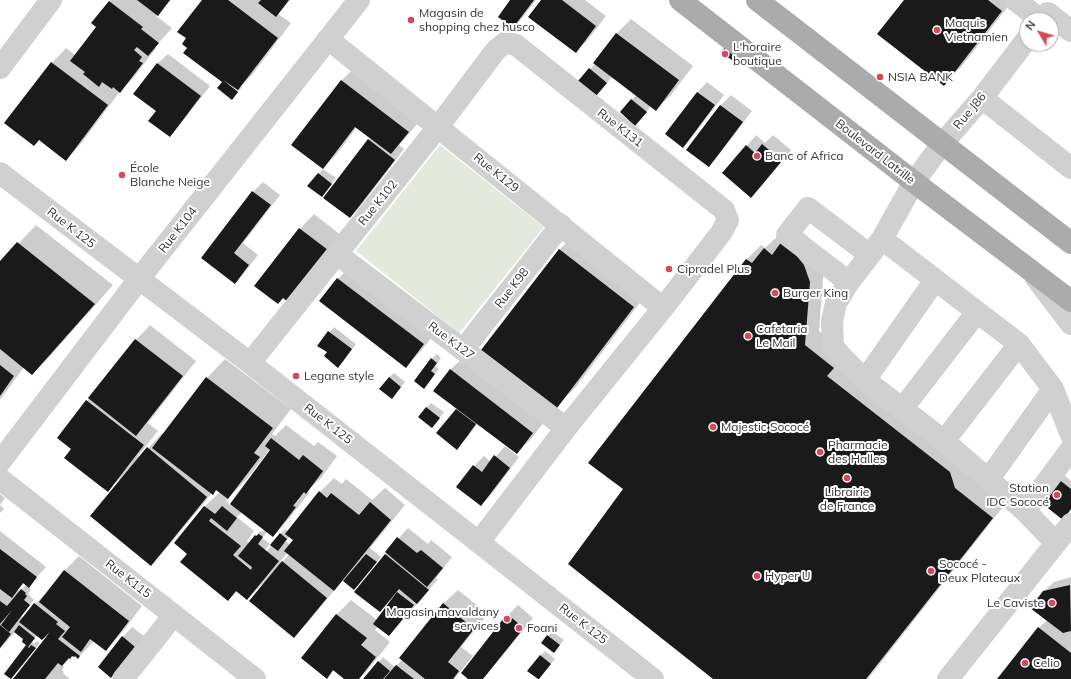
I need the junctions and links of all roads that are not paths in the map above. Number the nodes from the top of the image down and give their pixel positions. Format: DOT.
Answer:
graph roads {
  1 [pos="51,0"];
  2 [pos="359,0"];
  3 [pos="680,0"];
  4 [pos="757,0"];
  5 [pos="1015,0"];
  6 [pos="1045,12"];
  7 [pos="1059,22"];
  8 [pos="1071,31"];
  9 [pos="328,39"];
  10 [pos="506,42"];
  11 [pos="1019,49"];
  12 [pos="0,68"];
  13 [pos="982,98"];
  14 [pos="438,127"];
  15 [pos="942,144"];
  16 [pos="1071,168"];
  17 [pos="0,173"];
  18 [pos="914,182"];
  19 [pos="561,225"];
  20 [pos="1071,243"];
  21 [pos="876,247"];
  22 [pos="337,254"];
  23 [pos="1030,270"];
  24 [pos="139,279"];
  25 [pos="935,280"];
  26 [pos="849,282"];
  27 [pos="1071,301"];
  28 [pos="663,308"];
  29 [pos="976,312"];
  30 [pos="1071,324"];
  31 [pos="1018,344"];
  32 [pos="463,350"];
  33 [pos="250,363"];
  34 [pos="865,380"];
  35 [pos="1053,389"];
  36 [pos="902,409"];
  37 [pos="566,428"];
  38 [pos="1071,435"];
  39 [pos="944,441"];
  40 [pos="1071,449"];
  41 [pos="0,462"];
  42 [pos="0,479"];
  43 [pos="988,480"];
  44 [pos="1025,511"];
  45 [pos="1071,524"];
  46 [pos="479,542"];
  47 [pos="1056,543"];
  48 [pos="174,615"];
  49 [pos="123,679"];
  50 [pos="255,679"];
  51 [pos="654,679"];
  52 [pos="948,679"];
  1 -- 12 [label="street"];
  2 -- 9 [label="street, Rue K104"];
  3 -- 18 [label="main road, Boulevard Latrille"];
  4 -- 15 [label="main road"];
  5 -- 6 [label="street"];
  7 -- 8 [label="street"];
  9 -- 14 [label="street, Rue K129"];
  9 -- 24 [label="street, Rue K104"];
  10 -- 14 [label="street, Rue K102"];
  10 -- 28 [label="street, Rue K131"];
  11 -- 13 [label="street, Rue J86"];
  13 -- 15 [label="street, Rue J86"];
  13 -- 16 [label="street"];
  14 -- 19 [label="street, Rue K129"];
  14 -- 22 [label="street, Rue K102"];
  15 -- 18 [label="street, Rue J86"];
  15 -- 20 [label="main road"];
  17 -- 24 [label="street, Rue K 125"];
  18 -- 21 [label="street, Rue J86"];
  18 -- 23 [label="main road, Boulevard Latrille"];
  19 -- 28 [label="street, Rue K129"];
  19 -- 32 [label="street, Rue K98"];
  21 -- 25 [label="street"];
  21 -- 26 [label="street, Rue J86"];
  21 -- 26 [label="street"];
  22 -- 32 [label="street, Rue K127"];
  22 -- 33 [label="street, Rue K102"];
  23 -- 27 [label="main road, Boulevard Latrille"];
  23 -- 30 [label="street"];
  24 -- 33 [label="street, Rue K 125"];
  24 -- 41 [label="street, Rue K104"];
  25 -- 29 [label="street"];
  25 -- 34 [label="street"];
  26 -- 34 [label="street, Rue J86"];
  28 -- 37 [label="street"];
  29 -- 31 [label="street"];
  29 -- 36 [label="street"];
  31 -- 35 [label="street"];
  31 -- 39 [label="street"];
  32 -- 37 [label="street, Rue K127"];
  33 -- 46 [label="street, Rue K 125"];
  34 -- 36 [label="street, Rue J86"];
  35 -- 38 [label="street"];
  35 -- 43 [label="street"];
  36 -- 39 [label="street, Rue J86"];
  37 -- 46 [label="street"];
  39 -- 43 [label="street, Rue J86"];
  40 -- 44 [label="street"];
  42 -- 48 [label="street, Rue K115"];
  43 -- 44 [label="street, Rue J86"];
  44 -- 47 [label="street, Rue J86"];
  45 -- 47 [label="street"];
  46 -- 51 [label="street, Rue K 125"];
  47 -- 52 [label="street"];
  48 -- 49 [label="street"];
  48 -- 50 [label="street, Rue K115"];
}
